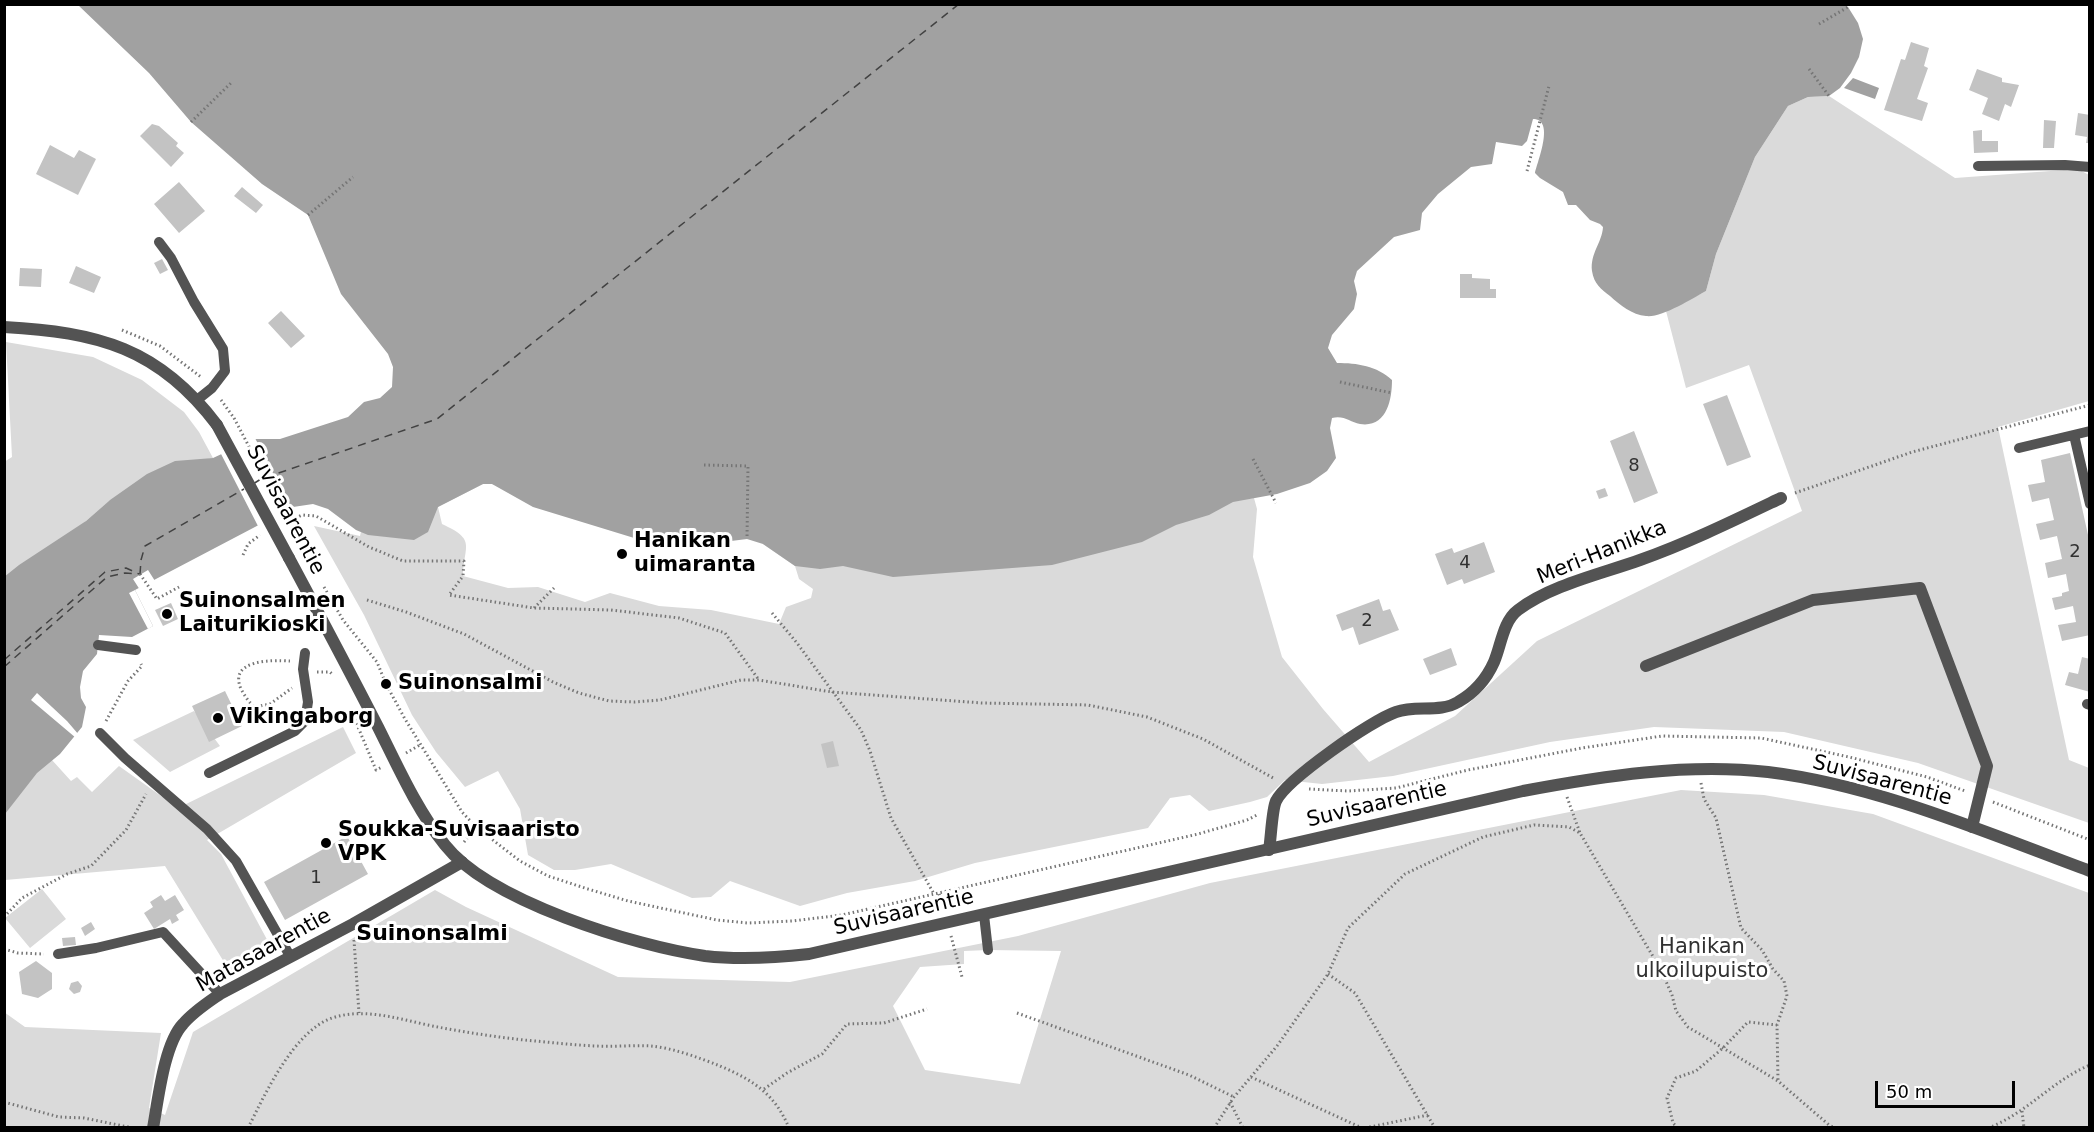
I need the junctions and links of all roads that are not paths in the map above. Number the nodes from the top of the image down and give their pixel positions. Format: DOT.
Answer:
graph roads {
  1 [pos="1978,166"];
  2 [pos="2090,167"];
  3 [pos="159,242"];
  4 [pos="4,327"];
  5 [pos="197,400"];
  6 [pos="2090,431"];
  7 [pos="2074,435"];
  8 [pos="2019,448"];
  9 [pos="1781,498"];
  10 [pos="2090,504"];
  11 [pos="98,645"];
  12 [pos="135,650"];
  13 [pos="305,657"];
  14 [pos="1646,666"];
  15 [pos="100,733"];
  16 [pos="209,773"];
  17 [pos="1972,827"];
  18 [pos="1269,850"];
  19 [pos="462,862"];
  20 [pos="2090,871"];
  21 [pos="984,915"];
  22 [pos="988,950"];
  23 [pos="58,954"];
  24 [pos="290,956"];
  25 [pos="220,994"];
  26 [pos="153,1128"];
  1 -- 2 [label="lane"];
  3 -- 5 [label="lane"];
  4 -- 5 [label="street, Suvisaarentie"];
  5 -- 19 [label="street, Suvisaarentie, bridge"];
  6 -- 7 [label="lane"];
  7 -- 8 [label="lane"];
  7 -- 10 [label="lane"];
  9 -- 18 [label="street, Meri-Hanikka"];
  11 -- 12 [label="lane"];
  13 -- 16 [label="lane"];
  14 -- 17 [label="street"];
  15 -- 24 [label="lane"];
  17 -- 18 [label="street, Suvisaarentie"];
  17 -- 20 [label="street, Suvisaarentie"];
  18 -- 21 [label="street, Suvisaarentie"];
  19 -- 21 [label="street, Suvisaarentie"];
  19 -- 24 [label="street, Matasaarentie"];
  21 -- 22 [label="lane"];
  23 -- 25 [label="lane"];
  24 -- 25 [label="street, Matasaarentie"];
  25 -- 26 [label="street, Matasaarentie"];
}
